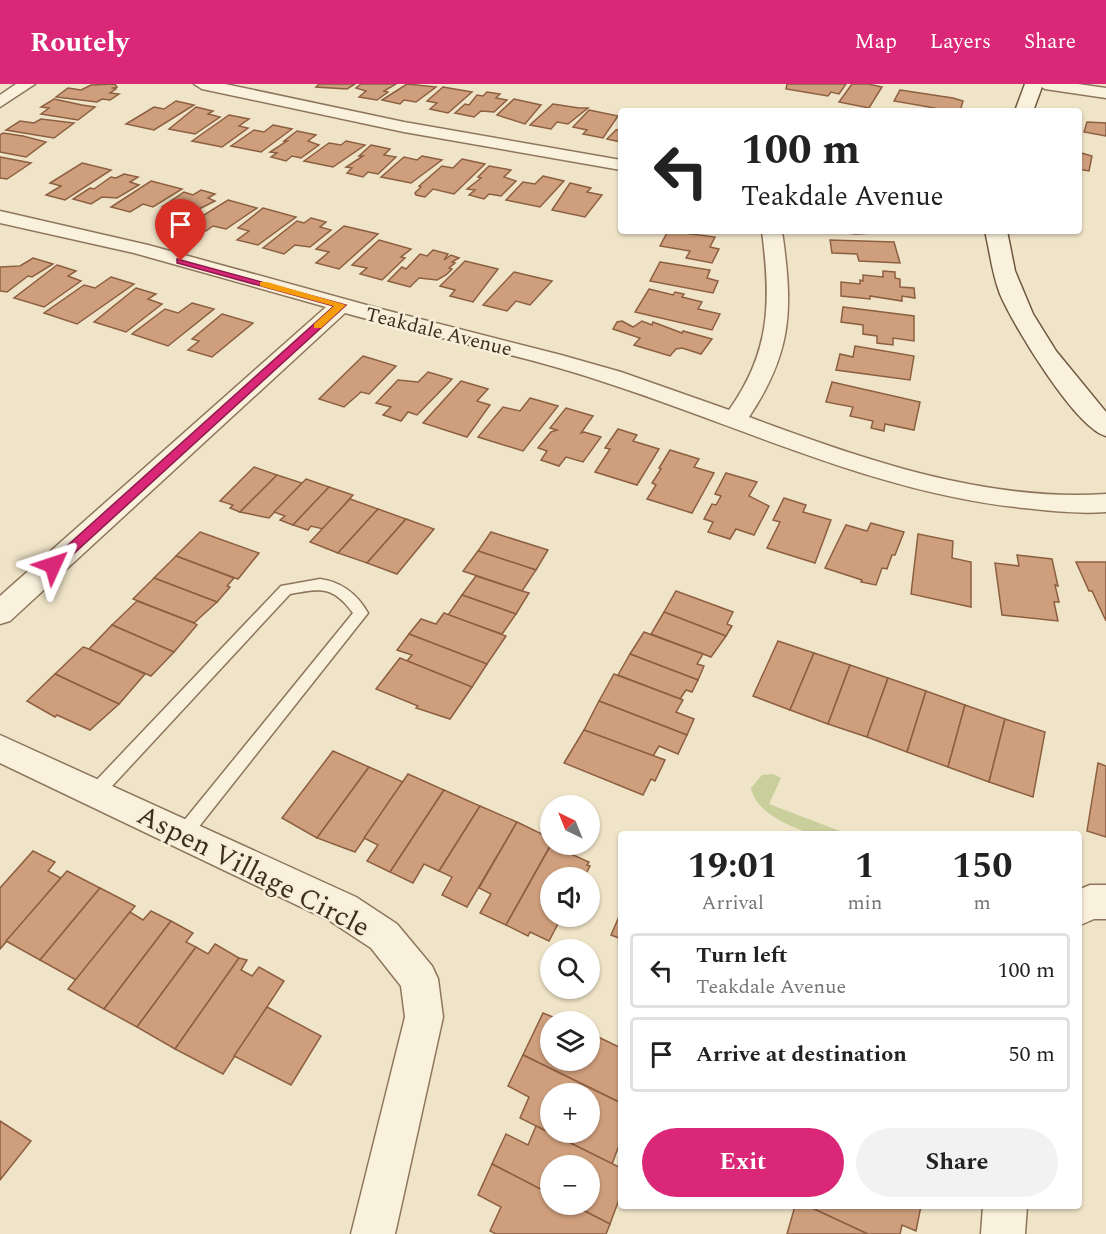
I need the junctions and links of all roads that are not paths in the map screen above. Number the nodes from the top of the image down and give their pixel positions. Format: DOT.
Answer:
graph roads {
  1 [pos="27,84"];
  2 [pos="202,84"];
  3 [pos="1034,84"];
  4 [pos="1046,84"];
  5 [pos="1106,93"];
  6 [pos="0,102"];
  7 [pos="1024,108"];
  8 [pos="618,164"];
  9 [pos="0,217"];
  10 [pos="772,234"];
  11 [pos="997,234"];
  12 [pos="341,305"];
  13 [pos="735,421"];
  14 [pos="1106,428"];
  15 [pos="1106,503"];
  16 [pos="0,613"];
  17 [pos="0,748"];
  18 [pos="95,793"];
  19 [pos="184,832"];
  20 [pos="1106,902"];
  21 [pos="1082,907"];
  22 [pos="1005,1209"];
  23 [pos="372,1234"];
  24 [pos="1003,1234"];
  1 -- 6 [label="street"];
  2 -- 8 [label="street"];
  3 -- 7 [label="street"];
  4 -- 5 [label="street"];
  9 -- 12 [label="street, Teakdale Avenue"];
  10 -- 13 [label="street"];
  11 -- 14 [label="street"];
  12 -- 13 [label="street, Teakdale Avenue"];
  12 -- 16 [label="street"];
  13 -- 15 [label="street, Teakdale Avenue"];
  17 -- 18 [label="street, Aspen Village Circle"];
  18 -- 19 [label="street, Aspen Village Circle"];
  18 -- 19 [label="lane"];
  19 -- 23 [label="street, Aspen Village Circle"];
  20 -- 21 [label="street"];
  22 -- 24 [label="street"];
}
